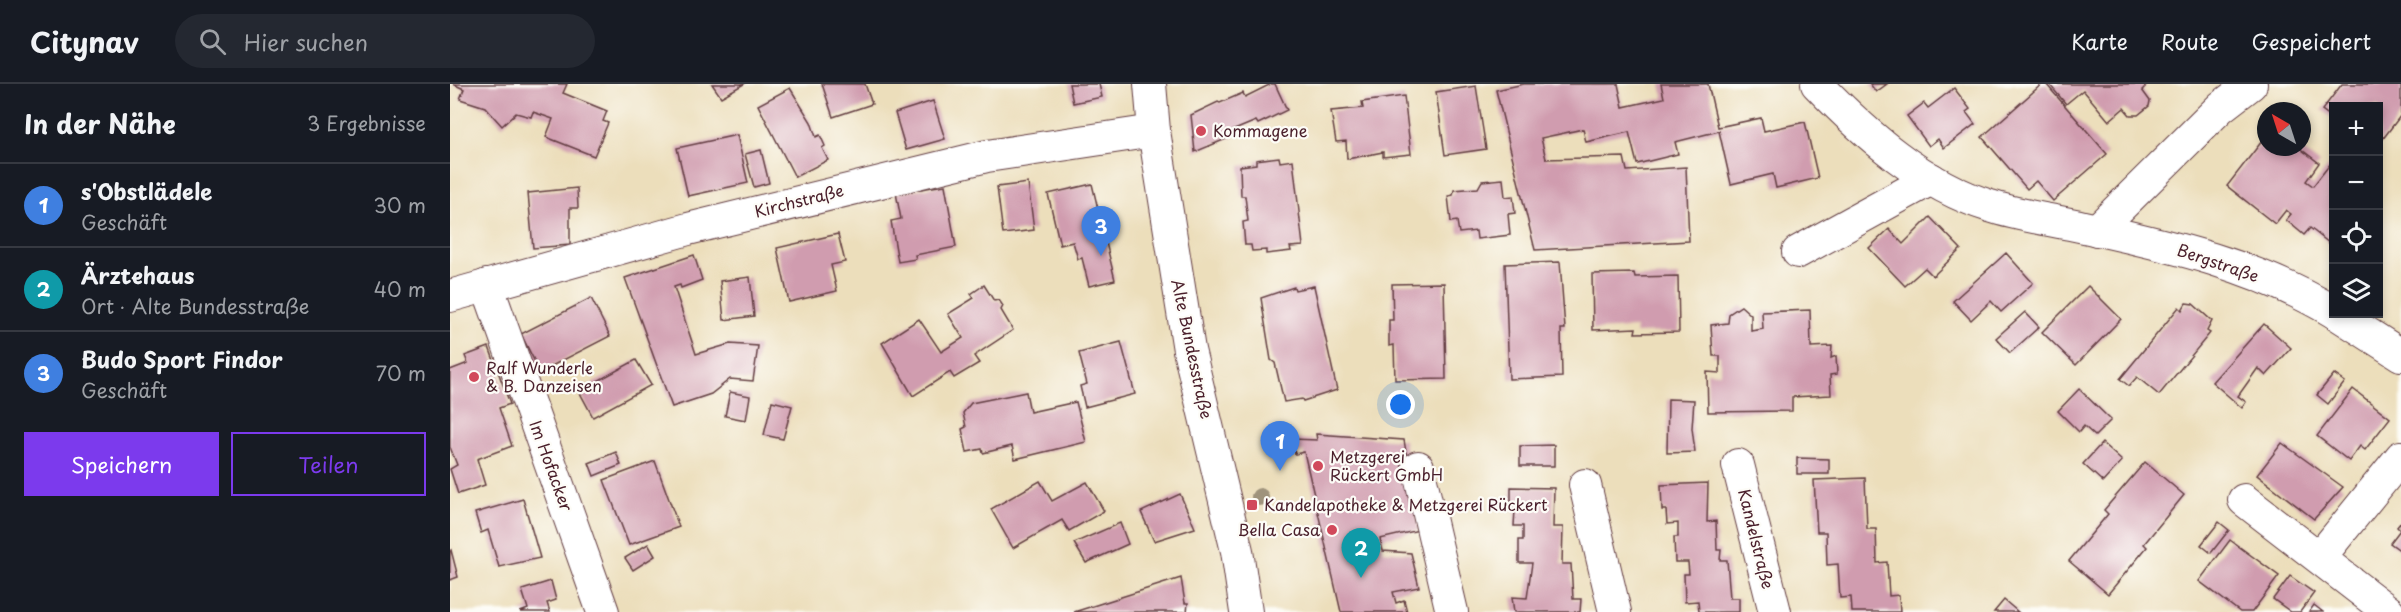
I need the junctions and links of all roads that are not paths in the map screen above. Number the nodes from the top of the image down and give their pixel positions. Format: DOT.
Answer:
graph roads {
  1 [pos="1150,84"];
  2 [pos="1817,84"];
  3 [pos="2251,84"];
  4 [pos="1154,131"];
  5 [pos="1931,179"];
  6 [pos="2097,230"];
  7 [pos="1798,252"];
  8 [pos="487,285"];
  9 [pos="450,296"];
  10 [pos="2329,310"];
  11 [pos="2343,318"];
  12 [pos="2401,355"];
  13 [pos="2401,457"];
  14 [pos="1738,465"];
  15 [pos="1418,467"];
  16 [pos="1585,485"];
  17 [pos="2244,500"];
  18 [pos="2320,557"];
  19 [pos="603,612"];
  20 [pos="1246,612"];
  21 [pos="1452,612"];
  22 [pos="1615,612"];
  23 [pos="1775,612"];
  24 [pos="2389,612"];
  1 -- 4 [label="street, Alte Bundesstraße"];
  2 -- 5 [label="street, Bergstraße"];
  3 -- 6 [label="street"];
  4 -- 8 [label="street, Kirchstraße"];
  4 -- 20 [label="street, Alte Bundesstraße"];
  5 -- 6 [label="street, Bergstraße"];
  5 -- 7 [label="street"];
  6 -- 10 [label="street, Bergstraße"];
  8 -- 9 [label="street, Kirchstraße"];
  8 -- 19 [label="street, Im Hofacker"];
  11 -- 12 [label="street, Bergstraße"];
  13 -- 18 [label="street"];
  14 -- 23 [label="street, Kandelstraße"];
  15 -- 21 [label="street"];
  16 -- 22 [label="street"];
  17 -- 18 [label="street"];
  18 -- 24 [label="street"];
}
